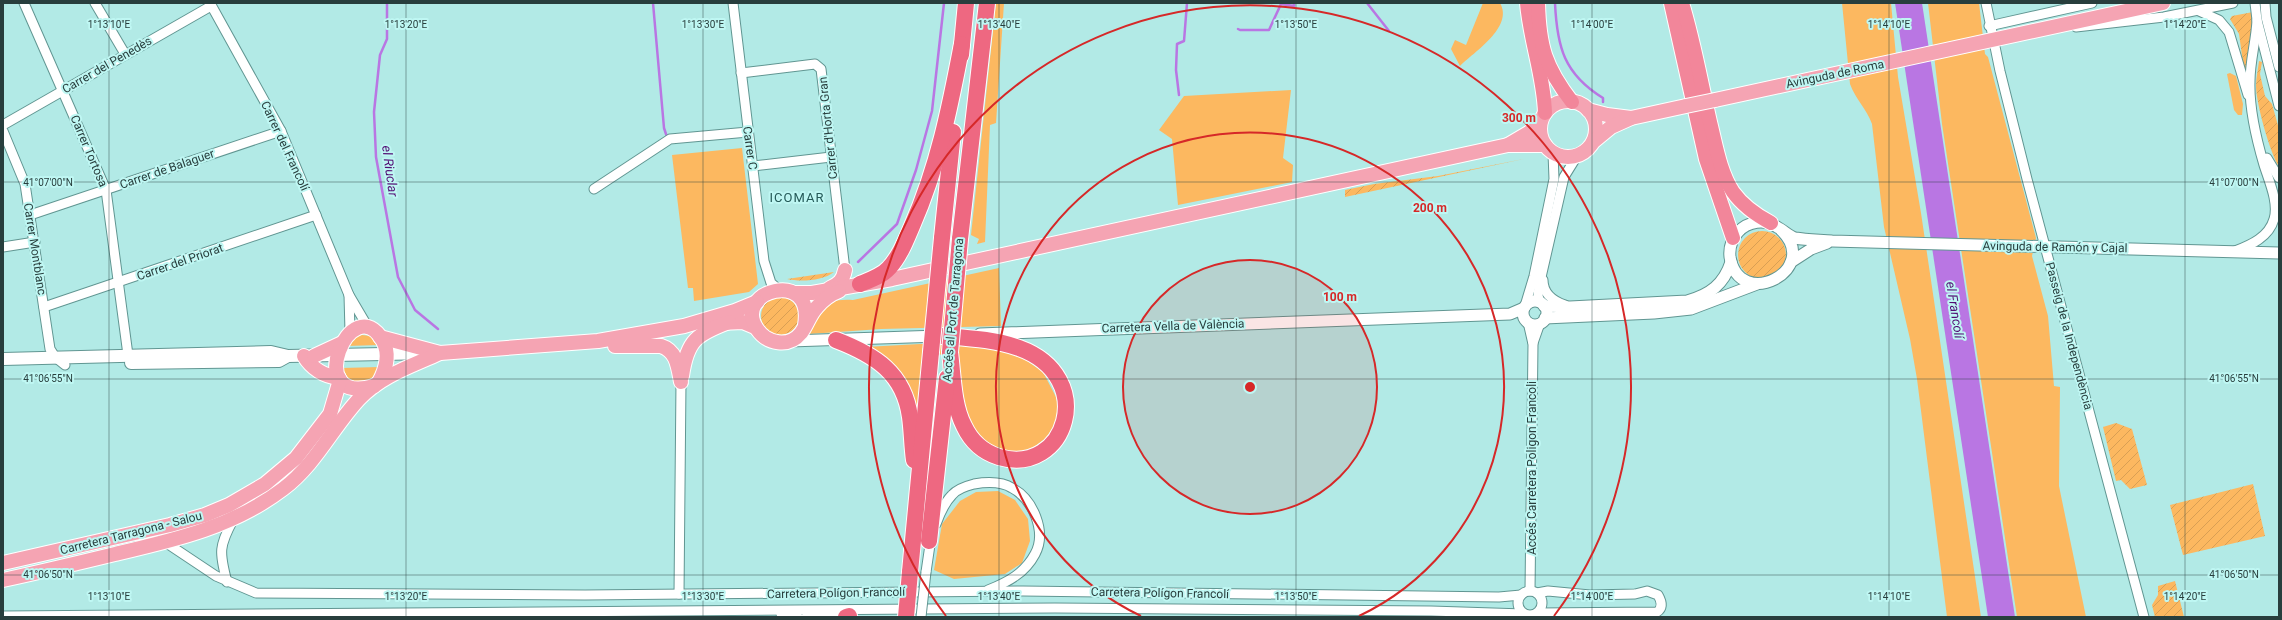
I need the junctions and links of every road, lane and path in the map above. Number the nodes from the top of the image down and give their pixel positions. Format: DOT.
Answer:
graph roads {
  1 [pos="24,3"];
  2 [pos="95,3"];
  3 [pos="733,3"];
  4 [pos="966,3"];
  5 [pos="987,3"];
  6 [pos="1527,3"];
  7 [pos="1538,3"];
  8 [pos="1671,3"];
  9 [pos="1682,3"];
  10 [pos="1986,3"];
  11 [pos="2092,3"];
  12 [pos="2163,3"];
  13 [pos="2233,3"];
  14 [pos="2255,3"];
  15 [pos="2265,3"];
  16 [pos="211,4"];
  17 [pos="2199,11"];
  18 [pos="2257,20"];
  19 [pos="2268,23"];
  20 [pos="1989,26"];
  21 [pos="2039,30"];
  22 [pos="2279,37"];
  23 [pos="1993,40"];
  24 [pos="962,44"];
  25 [pos="125,54"];
  26 [pos="2279,67"];
  27 [pos="741,73"];
  28 [pos="63,90"];
  29 [pos="1572,102"];
  30 [pos="2250,102"];
  31 [pos="2279,106"];
  32 [pos="1588,110"];
  33 [pos="1631,118"];
  34 [pos="1543,120"];
  35 [pos="3,125"];
  36 [pos="3,131"];
  37 [pos="281,131"];
  38 [pos="748,132"];
  39 [pos="2258,139"];
  40 [pos="1594,141"];
  41 [pos="1508,145"];
  42 [pos="1549,149"];
  43 [pos="1577,156"];
  44 [pos="831,157"];
  45 [pos="753,166"];
  46 [pos="2279,178"];
  47 [pos="106,190"];
  48 [pos="594,190"];
  49 [pos="30,215"];
  50 [pos="316,215"];
  51 [pos="1776,226"];
  52 [pos="1733,238"];
  53 [pos="1832,241"];
  54 [pos="34,242"];
  55 [pos="3,247"];
  56 [pos="2042,247"];
  57 [pos="2234,252"];
  58 [pos="2279,253"];
  59 [pos="1731,262"];
  60 [pos="1791,262"];
  61 [pos="1544,266"];
  62 [pos="845,270"];
  63 [pos="117,283"];
  64 [pos="1757,284"];
  65 [pos="854,285"];
  66 [pos="778,289"];
  67 [pos="825,290"];
  68 [pos="795,293"];
  69 [pos="349,295"];
  70 [pos="757,302"];
  71 [pos="1542,304"];
  72 [pos="44,307"];
  73 [pos="1570,307"];
  74 [pos="1525,314"];
  75 [pos="1543,321"];
  76 [pos="729,322"];
  77 [pos="805,325"];
  78 [pos="684,326"];
  79 [pos="755,327"];
  80 [pos="369,328"];
  81 [pos="942,336"];
  82 [pos="380,337"];
  83 [pos="836,340"];
  84 [pos="788,341"];
  85 [pos="343,344"];
  86 [pos="569,344"];
  87 [pos="1533,344"];
  88 [pos="440,352"];
  89 [pos="950,352"];
  90 [pos="128,355"];
  91 [pos="386,355"];
  92 [pos="288,356"];
  93 [pos="309,356"];
  94 [pos="55,358"];
  95 [pos="3,359"];
  96 [pos="65,365"];
  97 [pos="3,367"];
  98 [pos="336,378"];
  99 [pos="681,382"];
  100 [pos="377,384"];
  101 [pos="918,489"];
  102 [pos="233,520"];
  103 [pos="123,535"];
  104 [pos="929,541"];
  105 [pos="165,542"];
  106 [pos="3,563"];
  107 [pos="918,572"];
  108 [pos="3,580"];
  109 [pos="227,582"];
  110 [pos="984,592"];
  111 [pos="1534,592"];
  112 [pos="678,594"];
  113 [pos="1521,595"];
  114 [pos="883,609"];
  115 [pos="762,610"];
  116 [pos="1171,613"];
  117 [pos="1538,613"];
  118 [pos="1524,614"];
  119 [pos="3,616"];
  120 [pos="847,616"];
  121 [pos="798,617"];
  122 [pos="806,617"];
  123 [pos="906,617"];
  124 [pos="921,617"];
  125 [pos="2144,617"];
  1 -- 28 [label="street, Carrer Tortosa"];
  2 -- 25 [label="street"];
  3 -- 27 [label="street, Carrer C"];
  4 -- 24 [label="highway, Accés al Port de Tarragona"];
  5 -- 89 [label="highway, Accés al Port de Tarragona, bridge"];
  6 -- 34 [label="highway"];
  7 -- 29 [label="highway"];
  8 -- 52 [label="highway"];
  9 -- 51 [label="highway"];
  10 -- 20 [label="street, Passeig de la Independència"];
  11 -- 20 [label="street"];
  12 -- 21 [label="main road, Avinguda de Roma"];
  13 -- 17 [label="street, Avinguda de Roma"];
  14 -- 18 [label="street"];
  15 -- 19 [label="street"];
  16 -- 25 [label="street, Carrer del Penedès"];
  16 -- 37 [label="street, Carrer del Francolí"];
  17 -- 21 [label="street, Avinguda de Roma"];
  17 -- 30 [label="street"];
  18 -- 30 [label="street"];
  18 -- 31 [label="street"];
  19 -- 22 [label="street"];
  19 -- 26 [label="street"];
  20 -- 23 [label="street, Passeig de la Independència"];
  21 -- 23 [label="main road, Avinguda de Roma"];
  23 -- 33 [label="main road, Avinguda de Roma, bridge"];
  23 -- 56 [label="street, Passeig de la Independència"];
  24 -- 65 [label="highway"];
  24 -- 101 [label="highway, Accés al Port de Tarragona, bridge"];
  25 -- 28 [label="street, Carrer del Penedès"];
  27 -- 38 [label="street, Carrer C"];
  27 -- 44 [label="street, Carrer d'Horta Gran"];
  28 -- 35 [label="street, Carrer del Penedès"];
  28 -- 47 [label="street, Carrer Tortosa"];
  29 -- 32 [label="main road"];
  29 -- 34 [label="main road"];
  30 -- 39 [label="street"];
  32 -- 33 [label="main road, Avinguda de Roma"];
  32 -- 40 [label="main road"];
  33 -- 40 [label="main road, Avinguda de Roma"];
  34 -- 41 [label="main road"];
  34 -- 42 [label="main road"];
  36 -- 49 [label="street, Carrer Montblanc"];
  37 -- 47 [label="street, Carrer de Balaguer"];
  37 -- 50 [label="street, Carrer del Francolí"];
  38 -- 45 [label="street, Carrer C"];
  38 -- 48 [label="street"];
  39 -- 46 [label="street"];
  39 -- 57 [label="street"];
  40 -- 43 [label="main road"];
  41 -- 42 [label="main road"];
  41 -- 65 [label="main road"];
  42 -- 43 [label="main road"];
  42 -- 74 [label="street"];
  43 -- 61 [label="street"];
  44 -- 45 [label="street"];
  44 -- 62 [label="street, Carrer d'Horta Gran"];
  45 -- 66 [label="street, Carrer C"];
  47 -- 49 [label="street, Carrer de Balaguer"];
  47 -- 63 [label="street, Carrer Tortosa"];
  49 -- 54 [label="street, Carrer Montblanc"];
  50 -- 63 [label="street, Carrer del Priorat"];
  50 -- 69 [label="street, Carrer del Francolí"];
  51 -- 52 [label="street"];
  51 -- 53 [label="street, Avinguda de Ramón y Cajal"];
  51 -- 60 [label="street"];
  52 -- 59 [label="street"];
  53 -- 56 [label="street, Avinguda de Ramón y Cajal"];
  53 -- 60 [label="street"];
  54 -- 55 [label="street"];
  54 -- 72 [label="street, Carrer Montblanc"];
  56 -- 57 [label="street, Avinguda de Ramón y Cajal"];
  56 -- 125 [label="street, Passeig de la Independència"];
  57 -- 58 [label="street, Avinguda de Ramón y Cajal"];
  59 -- 64 [label="street"];
  59 -- 73 [label="street"];
  60 -- 64 [label="street"];
  61 -- 71 [label="street"];
  61 -- 73 [label="street"];
  62 -- 67 [label="main road"];
  63 -- 72 [label="street, Carrer del Priorat"];
  63 -- 90 [label="street, Carrer Tortosa"];
  64 -- 75 [label="street"];
  65 -- 67 [label="main road"];
  65 -- 77 [label="main road"];
  66 -- 68 [label="main road"];
  66 -- 70 [label="main road"];
  67 -- 68 [label="main road"];
  68 -- 77 [label="main road"];
  69 -- 80 [label="street, Carrer del Francolí"];
  69 -- 85 [label="street, Carrer del Francolí"];
  70 -- 78 [label="main road"];
  70 -- 79 [label="main road"];
  71 -- 73 [label="street"];
  71 -- 74 [label="street"];
  71 -- 75 [label="street"];
  72 -- 94 [label="street, Carrer Montblanc"];
  74 -- 75 [label="street"];
  74 -- 81 [label="street, Carretera Vella de València"];
  74 -- 87 [label="street, Accés Carretera Poligon Francoli"];
  75 -- 87 [label="street, Accés Carretera Poligon Francoli"];
  76 -- 78 [label="main road"];
  76 -- 79 [label="main road"];
  76 -- 99 [label="main road"];
  77 -- 84 [label="main road"];
  78 -- 86 [label="main road"];
  79 -- 84 [label="main road"];
  80 -- 82 [label="main road"];
  80 -- 85 [label="main road"];
  81 -- 83 [label="street, Carretera Vella de València"];
  81 -- 89 [label="highway"];
  82 -- 88 [label="main road"];
  82 -- 91 [label="main road"];
  83 -- 84 [label="street, Carretera Vella de València"];
  83 -- 101 [label="highway"];
  85 -- 91 [label="main road"];
  85 -- 93 [label="main road"];
  85 -- 98 [label="main road"];
  86 -- 88 [label="main road"];
  86 -- 99 [label="main road"];
  87 -- 111 [label="street, Accés Carretera Poligon Francoli"];
  88 -- 91 [label="main road"];
  88 -- 100 [label="main road"];
  89 -- 104 [label="highway, Accés al Port de Tarragona"];
  90 -- 92 [label="main road"];
  90 -- 94 [label="main road"];
  91 -- 100 [label="main road"];
  92 -- 93 [label="main road"];
  92 -- 96 [label="main road"];
  93 -- 98 [label="main road"];
  94 -- 95 [label="main road"];
  94 -- 96 [label="street"];
  96 -- 97 [label="main road"];
  98 -- 100 [label="main road"];
  98 -- 103 [label="main road, Carretera Tarragona - Salou"];
  99 -- 112 [label="street"];
  100 -- 102 [label="main road, Carretera Tarragona - Salou"];
  101 -- 107 [label="highway, Accés al Port de Tarragona"];
  102 -- 105 [label="main road, Carretera Tarragona - Salou"];
  102 -- 109 [label="street"];
  103 -- 105 [label="street"];
  103 -- 106 [label="main road, Carretera Tarragona - Salou"];
  104 -- 107 [label="street, Accés al Port de Tarragona"];
  104 -- 110 [label="street"];
  105 -- 108 [label="main road, Carretera Tarragona - Salou"];
  105 -- 109 [label="street, Carretera Polígon Francolí"];
  107 -- 123 [label="highway, Accés al Port de Tarragona, bridge"];
  107 -- 124 [label="street, Accés al Port de Tarragona, bridge"];
  109 -- 112 [label="street, Carretera Polígon Francolí"];
  110 -- 112 [label="street, Carretera Polígon Francolí"];
  110 -- 113 [label="street, Carretera Polígon Francolí"];
  111 -- 113 [label="street"];
  111 -- 117 [label="street"];
  111 -- 117 [label="street"];
  113 -- 118 [label="street"];
  114 -- 115 [label="street, Carretera Polígon Francolí"];
  114 -- 116 [label="street, Carretera Polígon Francolí"];
  114 -- 120 [label="street"];
  115 -- 119 [label="street, Carretera Polígon Francolí"];
  115 -- 121 [label="street"];
  116 -- 118 [label="street, Carretera Polígon Francolí"];
  117 -- 118 [label="street"];
  120 -- 122 [label="street"];
}
